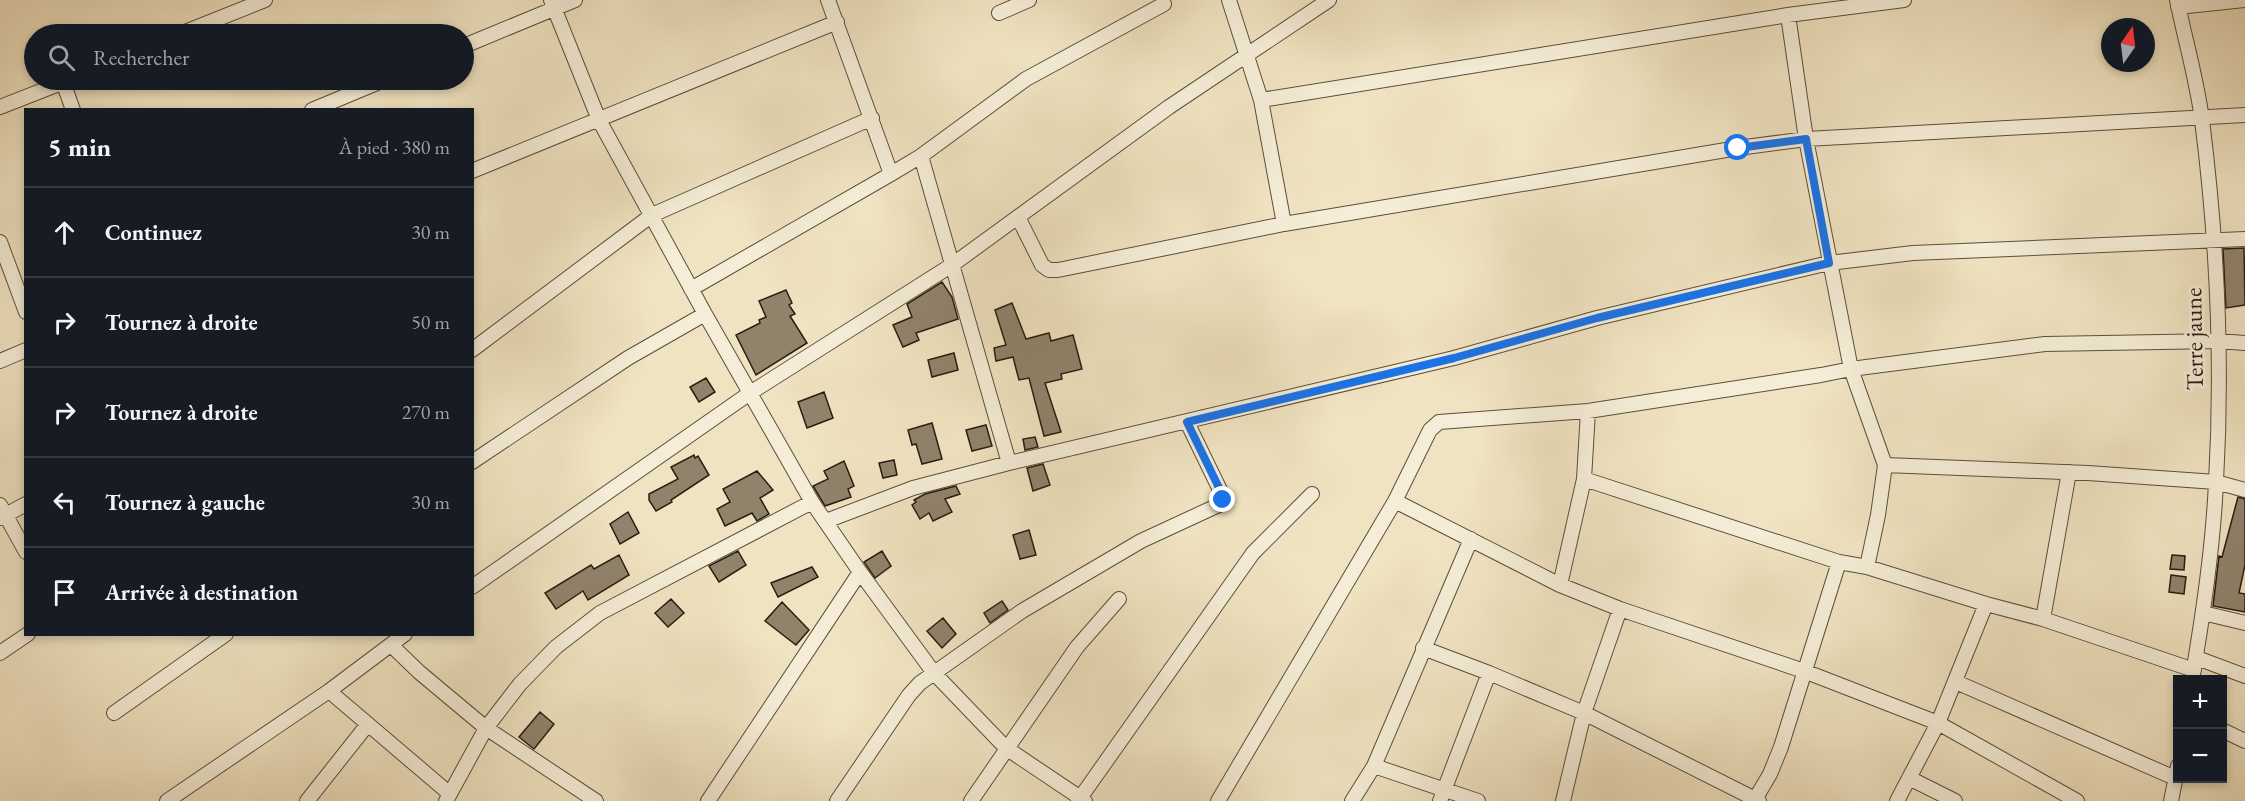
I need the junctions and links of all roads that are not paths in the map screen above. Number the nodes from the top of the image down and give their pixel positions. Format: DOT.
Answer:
graph roads {
  1 [pos="265,0"];
  2 [pos="575,0"];
  3 [pos="828,0"];
  4 [pos="1029,0"];
  5 [pos="1229,0"];
  6 [pos="1329,0"];
  7 [pos="1904,0"];
  8 [pos="2245,0"];
  9 [pos="553,4"];
  10 [pos="1164,4"];
  11 [pos="2177,4"];
  12 [pos="999,13"];
  13 [pos="1788,15"];
  14 [pos="837,22"];
  15 [pos="205,24"];
  16 [pos="474,41"];
  17 [pos="1247,55"];
  18 [pos="43,90"];
  19 [pos="68,90"];
  20 [pos="360,90"];
  21 [pos="1261,100"];
  22 [pos="0,107"];
  23 [pos="73,108"];
  24 [pos="317,108"];
  25 [pos="2245,115"];
  26 [pos="2202,117"];
  27 [pos="872,118"];
  28 [pos="599,120"];
  29 [pos="1806,139"];
  30 [pos="921,156"];
  31 [pos="474,170"];
  32 [pos="891,174"];
  33 [pos="652,215"];
  34 [pos="1018,217"];
  35 [pos="1284,224"];
  36 [pos="2214,239"];
  37 [pos="2245,239"];
  38 [pos="0,242"];
  39 [pos="1829,263"];
  40 [pos="952,265"];
  41 [pos="691,289"];
  42 [pos="24,307"];
  43 [pos="705,314"];
  44 [pos="2218,341"];
  45 [pos="2245,343"];
  46 [pos="474,348"];
  47 [pos="24,351"];
  48 [pos="0,360"];
  49 [pos="1851,369"];
  50 [pos="750,393"];
  51 [pos="1588,411"];
  52 [pos="1187,422"];
  53 [pos="474,461"];
  54 [pos="1009,463"];
  55 [pos="1885,465"];
  56 [pos="2068,472"];
  57 [pos="1584,479"];
  58 [pos="2216,482"];
  59 [pos="2245,490"];
  60 [pos="1312,494"];
  61 [pos="1395,501"];
  62 [pos="812,502"];
  63 [pos="24,505"];
  64 [pos="2,513"];
  65 [pos="826,521"];
  66 [pos="1471,539"];
  67 [pos="24,549"];
  68 [pos="1839,562"];
  69 [pos="1866,567"];
  70 [pos="860,572"];
  71 [pos="1560,585"];
  72 [pos="474,586"];
  73 [pos="1119,599"];
  74 [pos="1986,604"];
  75 [pos="1620,609"];
  76 [pos="2203,613"];
  77 [pos="2043,618"];
  78 [pos="2245,623"];
  79 [pos="25,636"];
  80 [pos="223,636"];
  81 [pos="402,636"];
  82 [pos="391,645"];
  83 [pos="1423,648"];
  84 [pos="0,652"];
  85 [pos="2194,669"];
  86 [pos="1804,671"];
  87 [pos="934,673"];
  88 [pos="1490,673"];
  89 [pos="2245,676"];
  90 [pos="1956,682"];
  91 [pos="329,691"];
  92 [pos="114,713"];
  93 [pos="1584,713"];
  94 [pos="1938,723"];
  95 [pos="368,724"];
  96 [pos="486,728"];
  97 [pos="2227,732"];
  98 [pos="2245,741"];
  99 [pos="1006,748"];
  100 [pos="1374,766"];
  101 [pos="2173,771"];
  102 [pos="1909,778"];
  103 [pos="2174,783"];
  104 [pos="1442,795"];
  105 [pos="448,798"];
  106 [pos="587,798"];
  107 [pos="1081,800"];
  108 [pos="1756,800"];
  109 [pos="167,801"];
  110 [pos="307,801"];
  111 [pos="708,801"];
  112 [pos="837,801"];
  113 [pos="971,801"];
  114 [pos="1218,801"];
  115 [pos="1352,801"];
  116 [pos="1479,801"];
  117 [pos="1563,801"];
  118 [pos="1897,801"];
  119 [pos="1955,801"];
  120 [pos="2077,801"];
  121 [pos="2171,801"];
  1 -- 15 [label="street"];
  2 -- 9 [label="street"];
  3 -- 14 [label="street"];
  4 -- 12 [label="street"];
  5 -- 17 [label="street"];
  6 -- 17 [label="street"];
  7 -- 13 [label="street"];
  8 -- 11 [label="street"];
  9 -- 16 [label="street"];
  9 -- 28 [label="street"];
  10 -- 30 [label="street"];
  11 -- 26 [label="street, Terre jaune"];
  13 -- 21 [label="street"];
  13 -- 29 [label="street"];
  14 -- 27 [label="street"];
  14 -- 28 [label="street"];
  17 -- 21 [label="street"];
  17 -- 34 [label="street"];
  18 -- 22 [label="street"];
  19 -- 23 [label="street"];
  20 -- 24 [label="street"];
  21 -- 35 [label="street"];
  25 -- 26 [label="street"];
  26 -- 29 [label="street"];
  26 -- 36 [label="street, Terre jaune"];
  27 -- 32 [label="street"];
  27 -- 33 [label="street"];
  28 -- 31 [label="street"];
  28 -- 33 [label="street"];
  29 -- 35 [label="street"];
  29 -- 39 [label="street"];
  30 -- 32 [label="street"];
  30 -- 40 [label="street"];
  32 -- 41 [label="street"];
  33 -- 41 [label="street"];
  33 -- 46 [label="street"];
  34 -- 35 [label="street"];
  34 -- 40 [label="street"];
  36 -- 37 [label="street"];
  36 -- 39 [label="street"];
  36 -- 44 [label="street, Terre jaune"];
  38 -- 42 [label="street"];
  39 -- 49 [label="street"];
  39 -- 52 [label="street"];
  40 -- 50 [label="street"];
  40 -- 54 [label="street"];
  41 -- 43 [label="street"];
  43 -- 50 [label="street"];
  43 -- 53 [label="street"];
  44 -- 45 [label="street"];
  44 -- 49 [label="street"];
  44 -- 58 [label="street, Terre jaune"];
  47 -- 48 [label="street"];
  49 -- 51 [label="street"];
  49 -- 55 [label="street"];
  50 -- 62 [label="street"];
  50 -- 72 [label="street"];
  51 -- 57 [label="street"];
  51 -- 61 [label="street"];
  52 -- 54 [label="street"];
  52 -- 87 [label="street"];
  54 -- 65 [label="street"];
  55 -- 56 [label="street"];
  55 -- 69 [label="street"];
  56 -- 58 [label="street"];
  56 -- 77 [label="street"];
  57 -- 68 [label="street"];
  57 -- 71 [label="street"];
  58 -- 59 [label="street"];
  58 -- 76 [label="street, Terre jaune"];
  60 -- 107 [label="street"];
  61 -- 66 [label="street"];
  61 -- 114 [label="street"];
  62 -- 65 [label="street"];
  62 -- 96 [label="street"];
  63 -- 64 [label="street"];
  64 -- 67 [label="street"];
  65 -- 70 [label="street"];
  66 -- 71 [label="street"];
  66 -- 83 [label="street"];
  68 -- 69 [label="street"];
  68 -- 86 [label="street"];
  69 -- 74 [label="street"];
  70 -- 87 [label="street"];
  70 -- 111 [label="street"];
  71 -- 75 [label="street"];
  73 -- 99 [label="street"];
  74 -- 77 [label="street"];
  74 -- 90 [label="street"];
  75 -- 86 [label="street"];
  75 -- 93 [label="street"];
  76 -- 78 [label="street"];
  76 -- 85 [label="street, Terre jaune"];
  77 -- 85 [label="street"];
  79 -- 84 [label="street"];
  80 -- 92 [label="street"];
  81 -- 82 [label="street"];
  82 -- 91 [label="street"];
  82 -- 96 [label="street"];
  83 -- 88 [label="street"];
  83 -- 100 [label="street"];
  85 -- 89 [label="street"];
  86 -- 94 [label="street"];
  86 -- 108 [label="street"];
  87 -- 99 [label="street"];
  87 -- 112 [label="street"];
  88 -- 93 [label="street"];
  88 -- 104 [label="street"];
  90 -- 94 [label="street"];
  90 -- 101 [label="street"];
  91 -- 95 [label="street"];
  91 -- 109 [label="street"];
  93 -- 108 [label="street"];
  93 -- 117 [label="street"];
  94 -- 102 [label="street"];
  94 -- 120 [label="street"];
  95 -- 105 [label="street"];
  95 -- 110 [label="street"];
  96 -- 105 [label="street"];
  96 -- 106 [label="street"];
  97 -- 98 [label="street"];
  99 -- 107 [label="street"];
  99 -- 113 [label="street"];
  100 -- 104 [label="street"];
  100 -- 115 [label="street"];
  102 -- 118 [label="street"];
  102 -- 119 [label="street"];
  103 -- 121 [label="street"];
  104 -- 116 [label="street"];
}
